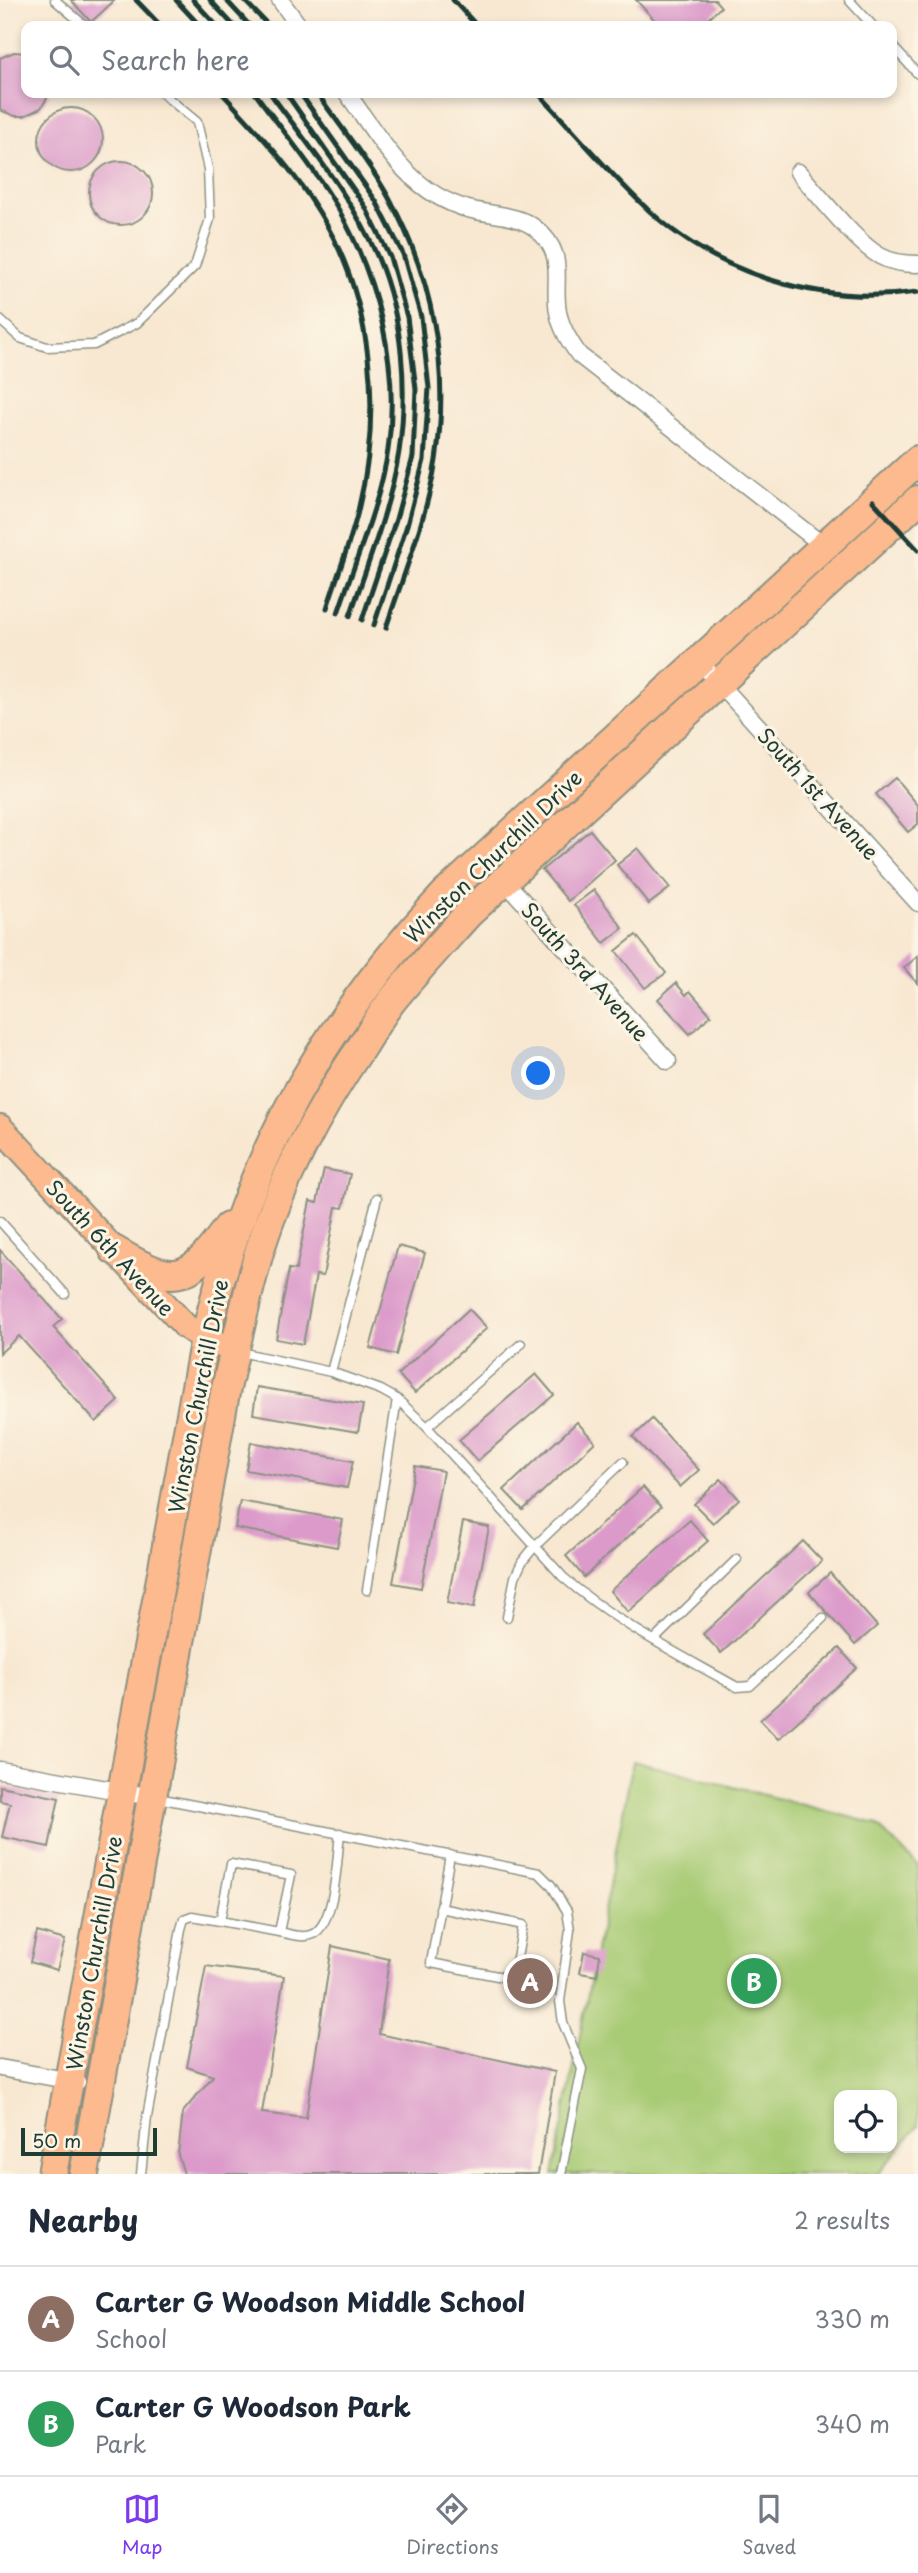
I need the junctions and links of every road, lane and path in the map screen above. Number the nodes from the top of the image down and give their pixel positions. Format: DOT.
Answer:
graph roads {
  1 [pos="55,0"];
  2 [pos="280,0"];
  3 [pos="849,0"];
  4 [pos="79,21"];
  5 [pos="295,21"];
  6 [pos="868,21"];
  7 [pos="897,51"];
  8 [pos="918,74"];
  9 [pos="168,98"];
  10 [pos="351,98"];
  11 [pos="798,172"];
  12 [pos="918,264"];
  13 [pos="0,320"];
  14 [pos="918,460"];
  15 [pos="918,500"];
  16 [pos="824,546"];
  17 [pos="699,662"];
  18 [pos="719,684"];
  19 [pos="484,858"];
  20 [pos="504,881"];
  21 [pos="918,903"];
  22 [pos="668,1060"];
  23 [pos="3,1137"];
  24 [pos="377,1198"];
  25 [pos="245,1201"];
  26 [pos="0,1221"];
  27 [pos="114,1250"];
  28 [pos="65,1294"];
  29 [pos="205,1338"];
  30 [pos="521,1344"];
  31 [pos="234,1351"];
  32 [pos="331,1372"];
  33 [pos="397,1399"];
  34 [pos="427,1427"];
  35 [pos="623,1462"];
  36 [pos="534,1546"];
  37 [pos="737,1559"];
  38 [pos="367,1590"];
  39 [pos="507,1617"];
  40 [pos="823,1618"];
  41 [pos="654,1640"];
  42 [pos="0,1770"];
  43 [pos="122,1791"];
  44 [pos="152,1797"];
  45 [pos="340,1833"];
  46 [pos="450,1855"];
  47 [pos="440,1908"];
  48 [pos="220,1921"];
  49 [pos="279,1932"];
  50 [pos="0,2068"];
  51 [pos="69,2081"];
  52 [pos="100,2087"];
  53 [pos="52,2174"];
  54 [pos="84,2174"];
  55 [pos="141,2174"];
  56 [pos="562,2174"];
  1 -- 4 [label="lane"];
  2 -- 5 [label="street"];
  3 -- 6 [label="lane"];
  7 -- 8 [label="lane"];
  9 -- 13 [label="lane"];
  10 -- 16 [label="street"];
  11 -- 12 [label="street"];
  14 -- 16 [label="highway, Winston Churchill Drive"];
  15 -- 18 [label="highway, Winston Churchill Drive"];
  16 -- 17 [label="highway, Winston Churchill Drive"];
  17 -- 18 [label="street, South 1st Avenue"];
  17 -- 19 [label="highway, Winston Churchill Drive"];
  18 -- 20 [label="highway, Winston Churchill Drive"];
  18 -- 21 [label="street, South 1st Avenue"];
  19 -- 20 [label="street, South 3rd Avenue"];
  19 -- 25 [label="highway, Winston Churchill Drive"];
  20 -- 22 [label="street, South 3rd Avenue"];
  20 -- 31 [label="highway, Winston Churchill Drive"];
  23 -- 27 [label="main road, South 6th Avenue"];
  24 -- 32 [label="lane"];
  25 -- 27 [label="highway"];
  25 -- 29 [label="highway, Winston Churchill Drive"];
  26 -- 28 [label="lane"];
  27 -- 29 [label="main road, South 6th Avenue"];
  29 -- 31 [label="main road, South 6th Avenue"];
  29 -- 43 [label="highway, Winston Churchill Drive"];
  30 -- 34 [label="lane"];
  31 -- 32 [label="lane"];
  31 -- 44 [label="highway, Winston Churchill Drive"];
  32 -- 33 [label="lane"];
  33 -- 34 [label="lane"];
  33 -- 38 [label="lane"];
  34 -- 36 [label="lane"];
  35 -- 36 [label="lane"];
  36 -- 39 [label="lane"];
  36 -- 41 [label="lane"];
  37 -- 41 [label="lane"];
  40 -- 41 [label="lane"];
  42 -- 43 [label="street"];
  43 -- 44 [label="street"];
  43 -- 51 [label="highway, Winston Churchill Drive"];
  44 -- 45 [label="lane"];
  44 -- 52 [label="highway, Winston Churchill Drive"];
  45 -- 46 [label="lane"];
  45 -- 49 [label="lane"];
  46 -- 47 [label="lane"];
  46 -- 56 [label="lane"];
  47 -- 47 [label="lane"];
  48 -- 49 [label="lane"];
  48 -- 49 [label="lane"];
  48 -- 55 [label="lane"];
  50 -- 51 [label="street"];
  51 -- 52 [label="street"];
  51 -- 53 [label="highway, Winston Churchill Drive"];
  52 -- 54 [label="highway, Winston Churchill Drive"];
}
